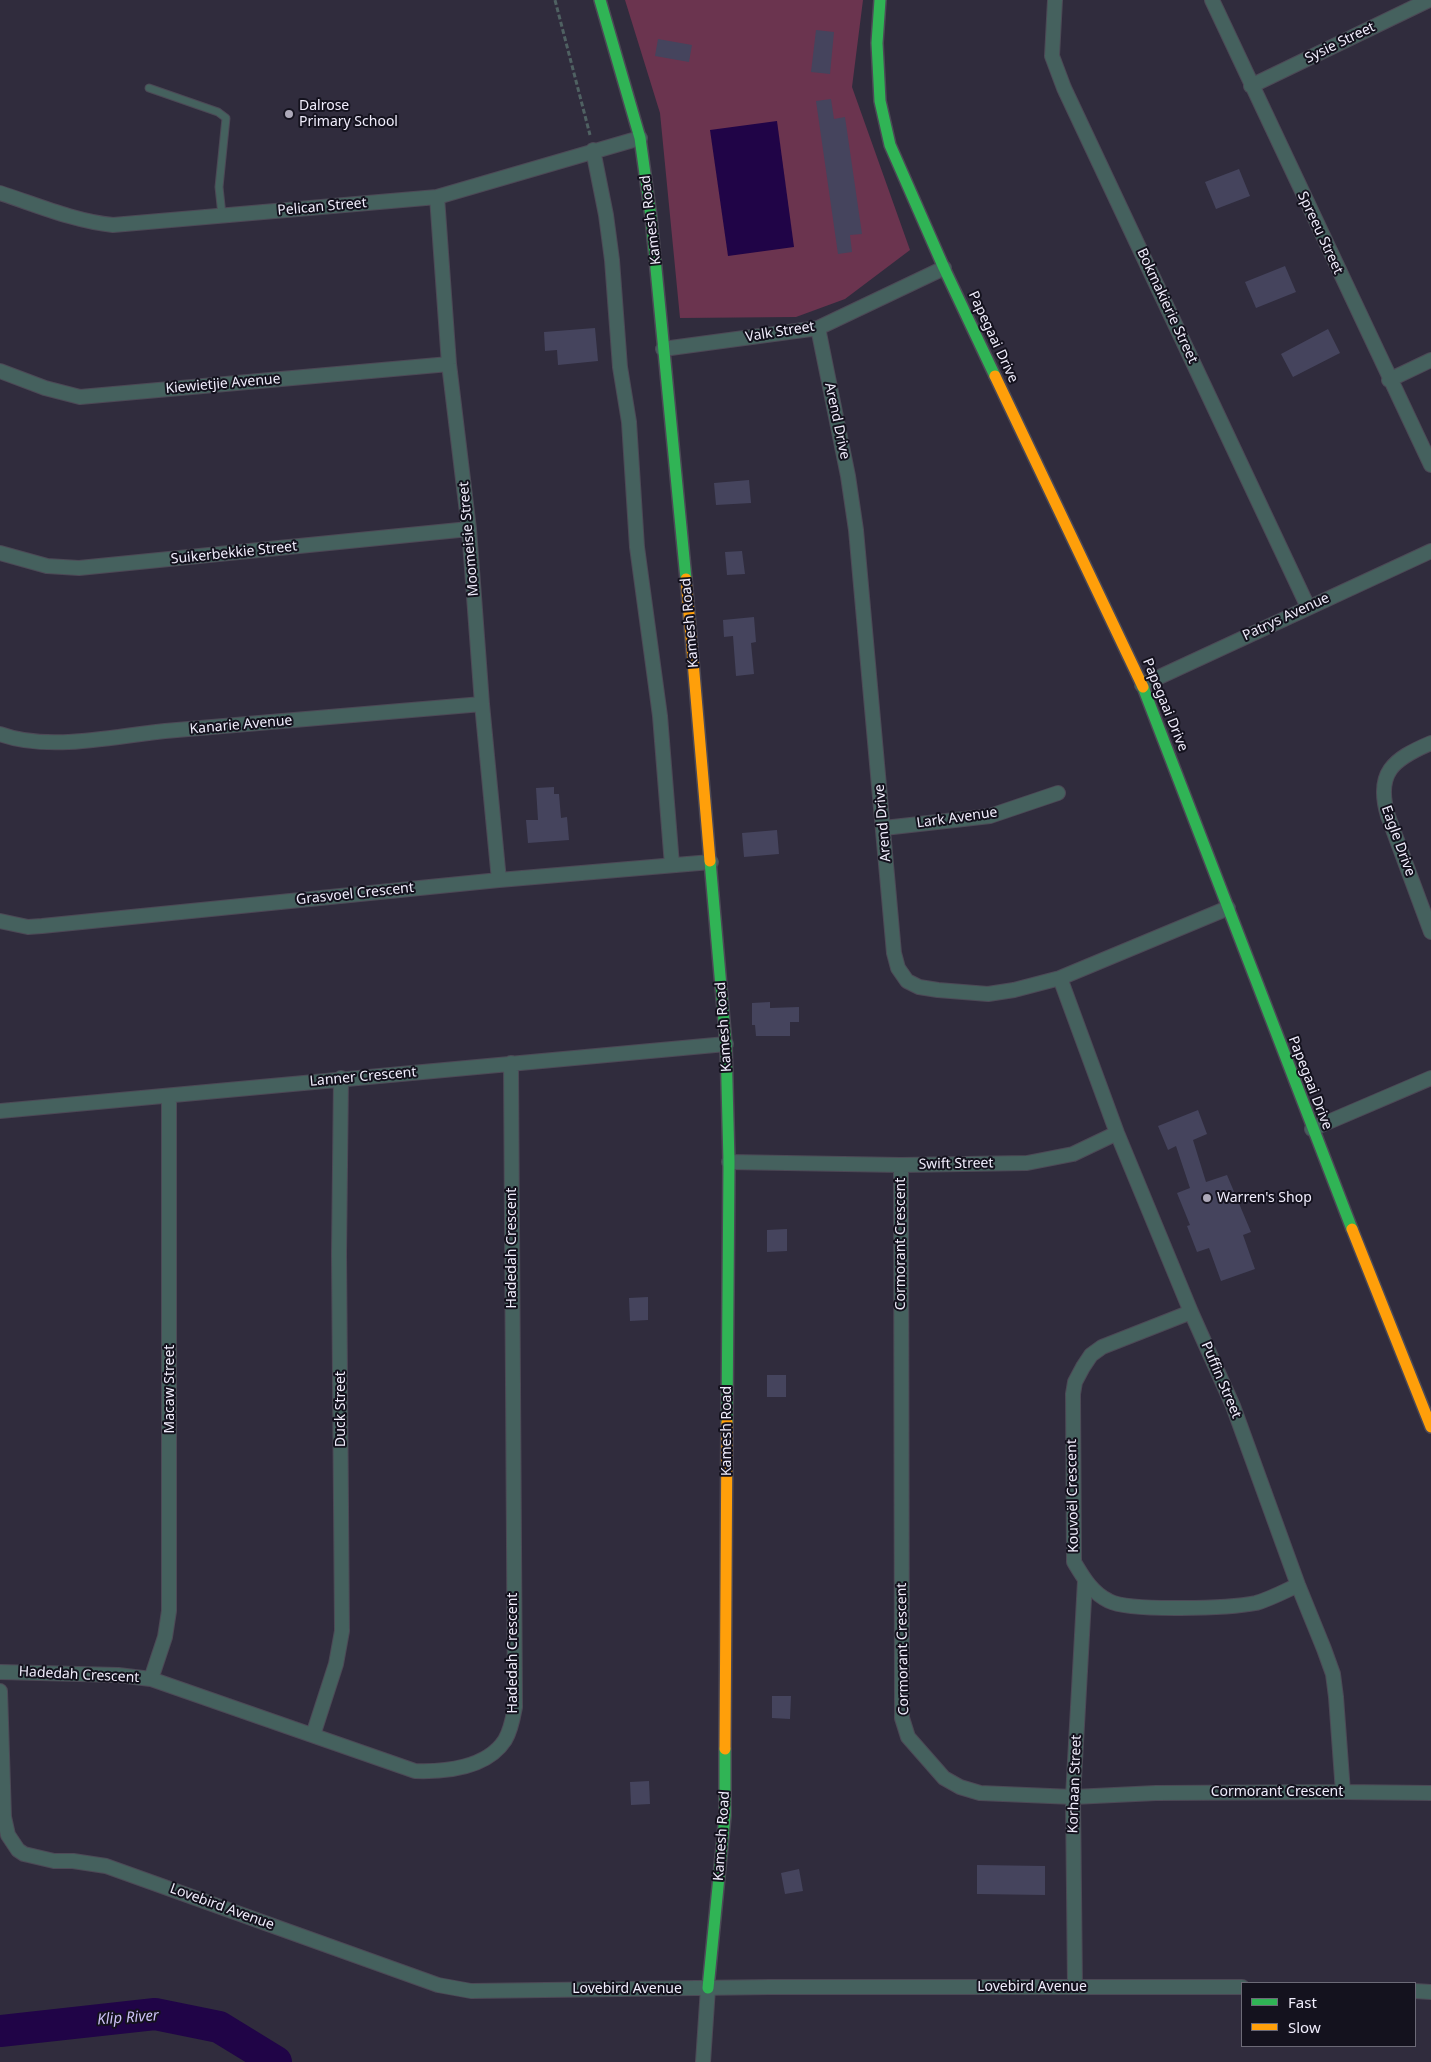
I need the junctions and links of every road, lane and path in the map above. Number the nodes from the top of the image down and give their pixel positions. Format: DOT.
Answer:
graph roads {
  1 [pos="555,0"];
  2 [pos="600,0"];
  3 [pos="880,0"];
  4 [pos="1055,0"];
  5 [pos="1212,0"];
  6 [pos="1429,0"];
  7 [pos="1251,86"];
  8 [pos="149,88"];
  9 [pos="640,138"];
  10 [pos="593,150"];
  11 [pos="0,193"];
  12 [pos="437,198"];
  13 [pos="222,215"];
  14 [pos="944,268"];
  15 [pos="818,328"];
  16 [pos="664,349"];
  17 [pos="1431,360"];
  18 [pos="450,364"];
  19 [pos="0,371"];
  20 [pos="1389,380"];
  21 [pos="1431,466"];
  22 [pos="469,529"];
  23 [pos="1431,551"];
  24 [pos="0,553"];
  25 [pos="1308,607"];
  26 [pos="1142,684"];
  27 [pos="482,704"];
  28 [pos="0,734"];
  29 [pos="1431,743"];
  30 [pos="1058,793"];
  31 [pos="884,828"];
  32 [pos="711,862"];
  33 [pos="672,865"];
  34 [pos="499,880"];
  35 [pos="1228,908"];
  36 [pos="0,921"];
  37 [pos="1431,932"];
  38 [pos="1060,978"];
  39 [pos="726,1044"];
  40 [pos="511,1064"];
  41 [pos="341,1078"];
  42 [pos="1431,1078"];
  43 [pos="169,1096"];
  44 [pos="0,1111"];
  45 [pos="1312,1129"];
  46 [pos="1118,1133"];
  47 [pos="729,1162"];
  48 [pos="901,1165"];
  49 [pos="1191,1312"];
  50 [pos="1431,1427"];
  51 [pos="1085,1581"];
  52 [pos="1298,1585"];
  53 [pos="0,1672"];
  54 [pos="151,1679"];
  55 [pos="0,1691"];
  56 [pos="313,1735"];
  57 [pos="1343,1792"];
  58 [pos="1431,1794"];
  59 [pos="1072,1797"];
  60 [pos="1076,1987"];
  61 [pos="1241,1987"];
  62 [pos="708,1988"];
  63 [pos="1416,1991"];
  64 [pos="1431,1992"];
  65 [pos="703,2062"];
  1 -- 10 [label="path"];
  2 -- 9 [label="street, Kamesh Road"];
  3 -- 14 [label="street, Papegaai Drive"];
  4 -- 25 [label="street, Bokmakierie Street"];
  5 -- 7 [label="street, Spreeu Street"];
  6 -- 7 [label="street, Sysie Street"];
  7 -- 20 [label="street, Spreeu Street"];
  8 -- 13 [label="lane"];
  9 -- 10 [label="street, Pelican Street"];
  9 -- 16 [label="street, Kamesh Road"];
  10 -- 12 [label="street, Pelican Street"];
  10 -- 33 [label="street"];
  11 -- 13 [label="street, Pelican Street"];
  12 -- 13 [label="street, Pelican Street"];
  12 -- 18 [label="street, Moomeisie Street"];
  14 -- 15 [label="street, Valk Street"];
  14 -- 26 [label="street, Papegaai Drive"];
  15 -- 16 [label="street, Valk Street"];
  15 -- 31 [label="street, Arend Drive"];
  16 -- 32 [label="street, Kamesh Road"];
  17 -- 20 [label="street"];
  18 -- 19 [label="street, Kiewietjie Avenue"];
  18 -- 22 [label="street, Moomeisie Street"];
  20 -- 21 [label="street, Spreeu Street"];
  22 -- 24 [label="street, Suikerbekkie Street"];
  22 -- 27 [label="street, Moomeisie Street"];
  23 -- 25 [label="street, Patrys Avenue"];
  25 -- 26 [label="street, Patrys Avenue"];
  26 -- 35 [label="street, Papegaai Drive"];
  27 -- 28 [label="street, Kanarie Avenue"];
  27 -- 34 [label="street, Moomeisie Street"];
  29 -- 37 [label="street, Eagle Drive"];
  30 -- 31 [label="street, Lark Avenue"];
  31 -- 38 [label="street, Arend Drive"];
  32 -- 33 [label="street, Grasvoel Crescent"];
  32 -- 39 [label="street, Kamesh Road"];
  33 -- 34 [label="street, Grasvoel Crescent"];
  34 -- 36 [label="street, Grasvoel Crescent"];
  35 -- 38 [label="street, Arend Drive"];
  35 -- 45 [label="street, Papegaai Drive"];
  38 -- 46 [label="street, Puffin Street"];
  39 -- 40 [label="street, Lanner Crescent"];
  39 -- 47 [label="street, Kamesh Road"];
  40 -- 41 [label="street, Lanner Crescent"];
  40 -- 56 [label="street, Hadedah Crescent"];
  41 -- 43 [label="street, Lanner Crescent"];
  41 -- 56 [label="street, Duck Street"];
  42 -- 45 [label="street"];
  43 -- 44 [label="street, Lanner Crescent"];
  43 -- 54 [label="street, Macaw Street"];
  45 -- 50 [label="street, Papegaai Drive"];
  46 -- 48 [label="street, Swift Street"];
  46 -- 49 [label="street, Puffin Street"];
  47 -- 48 [label="street, Swift Street"];
  47 -- 62 [label="street, Kamesh Road"];
  48 -- 59 [label="street, Cormorant Crescent"];
  49 -- 51 [label="street, Kouvoël Crescent"];
  49 -- 52 [label="street, Puffin Street"];
  51 -- 52 [label="street, Kouvoël Crescent"];
  51 -- 59 [label="street, Korhaan Street"];
  52 -- 57 [label="street, Puffin Street"];
  53 -- 54 [label="street, Hadedah Crescent"];
  54 -- 56 [label="street, Hadedah Crescent"];
  55 -- 62 [label="street, Lovebird Avenue"];
  57 -- 58 [label="street, Cormorant Crescent"];
  57 -- 59 [label="street, Cormorant Crescent"];
  59 -- 60 [label="street, Korhaan Street"];
  60 -- 61 [label="street, Lovebird Avenue"];
  60 -- 62 [label="street, Lovebird Avenue"];
  62 -- 65 [label="street, Kamesh Road"];
  63 -- 64 [label="street"];
}
